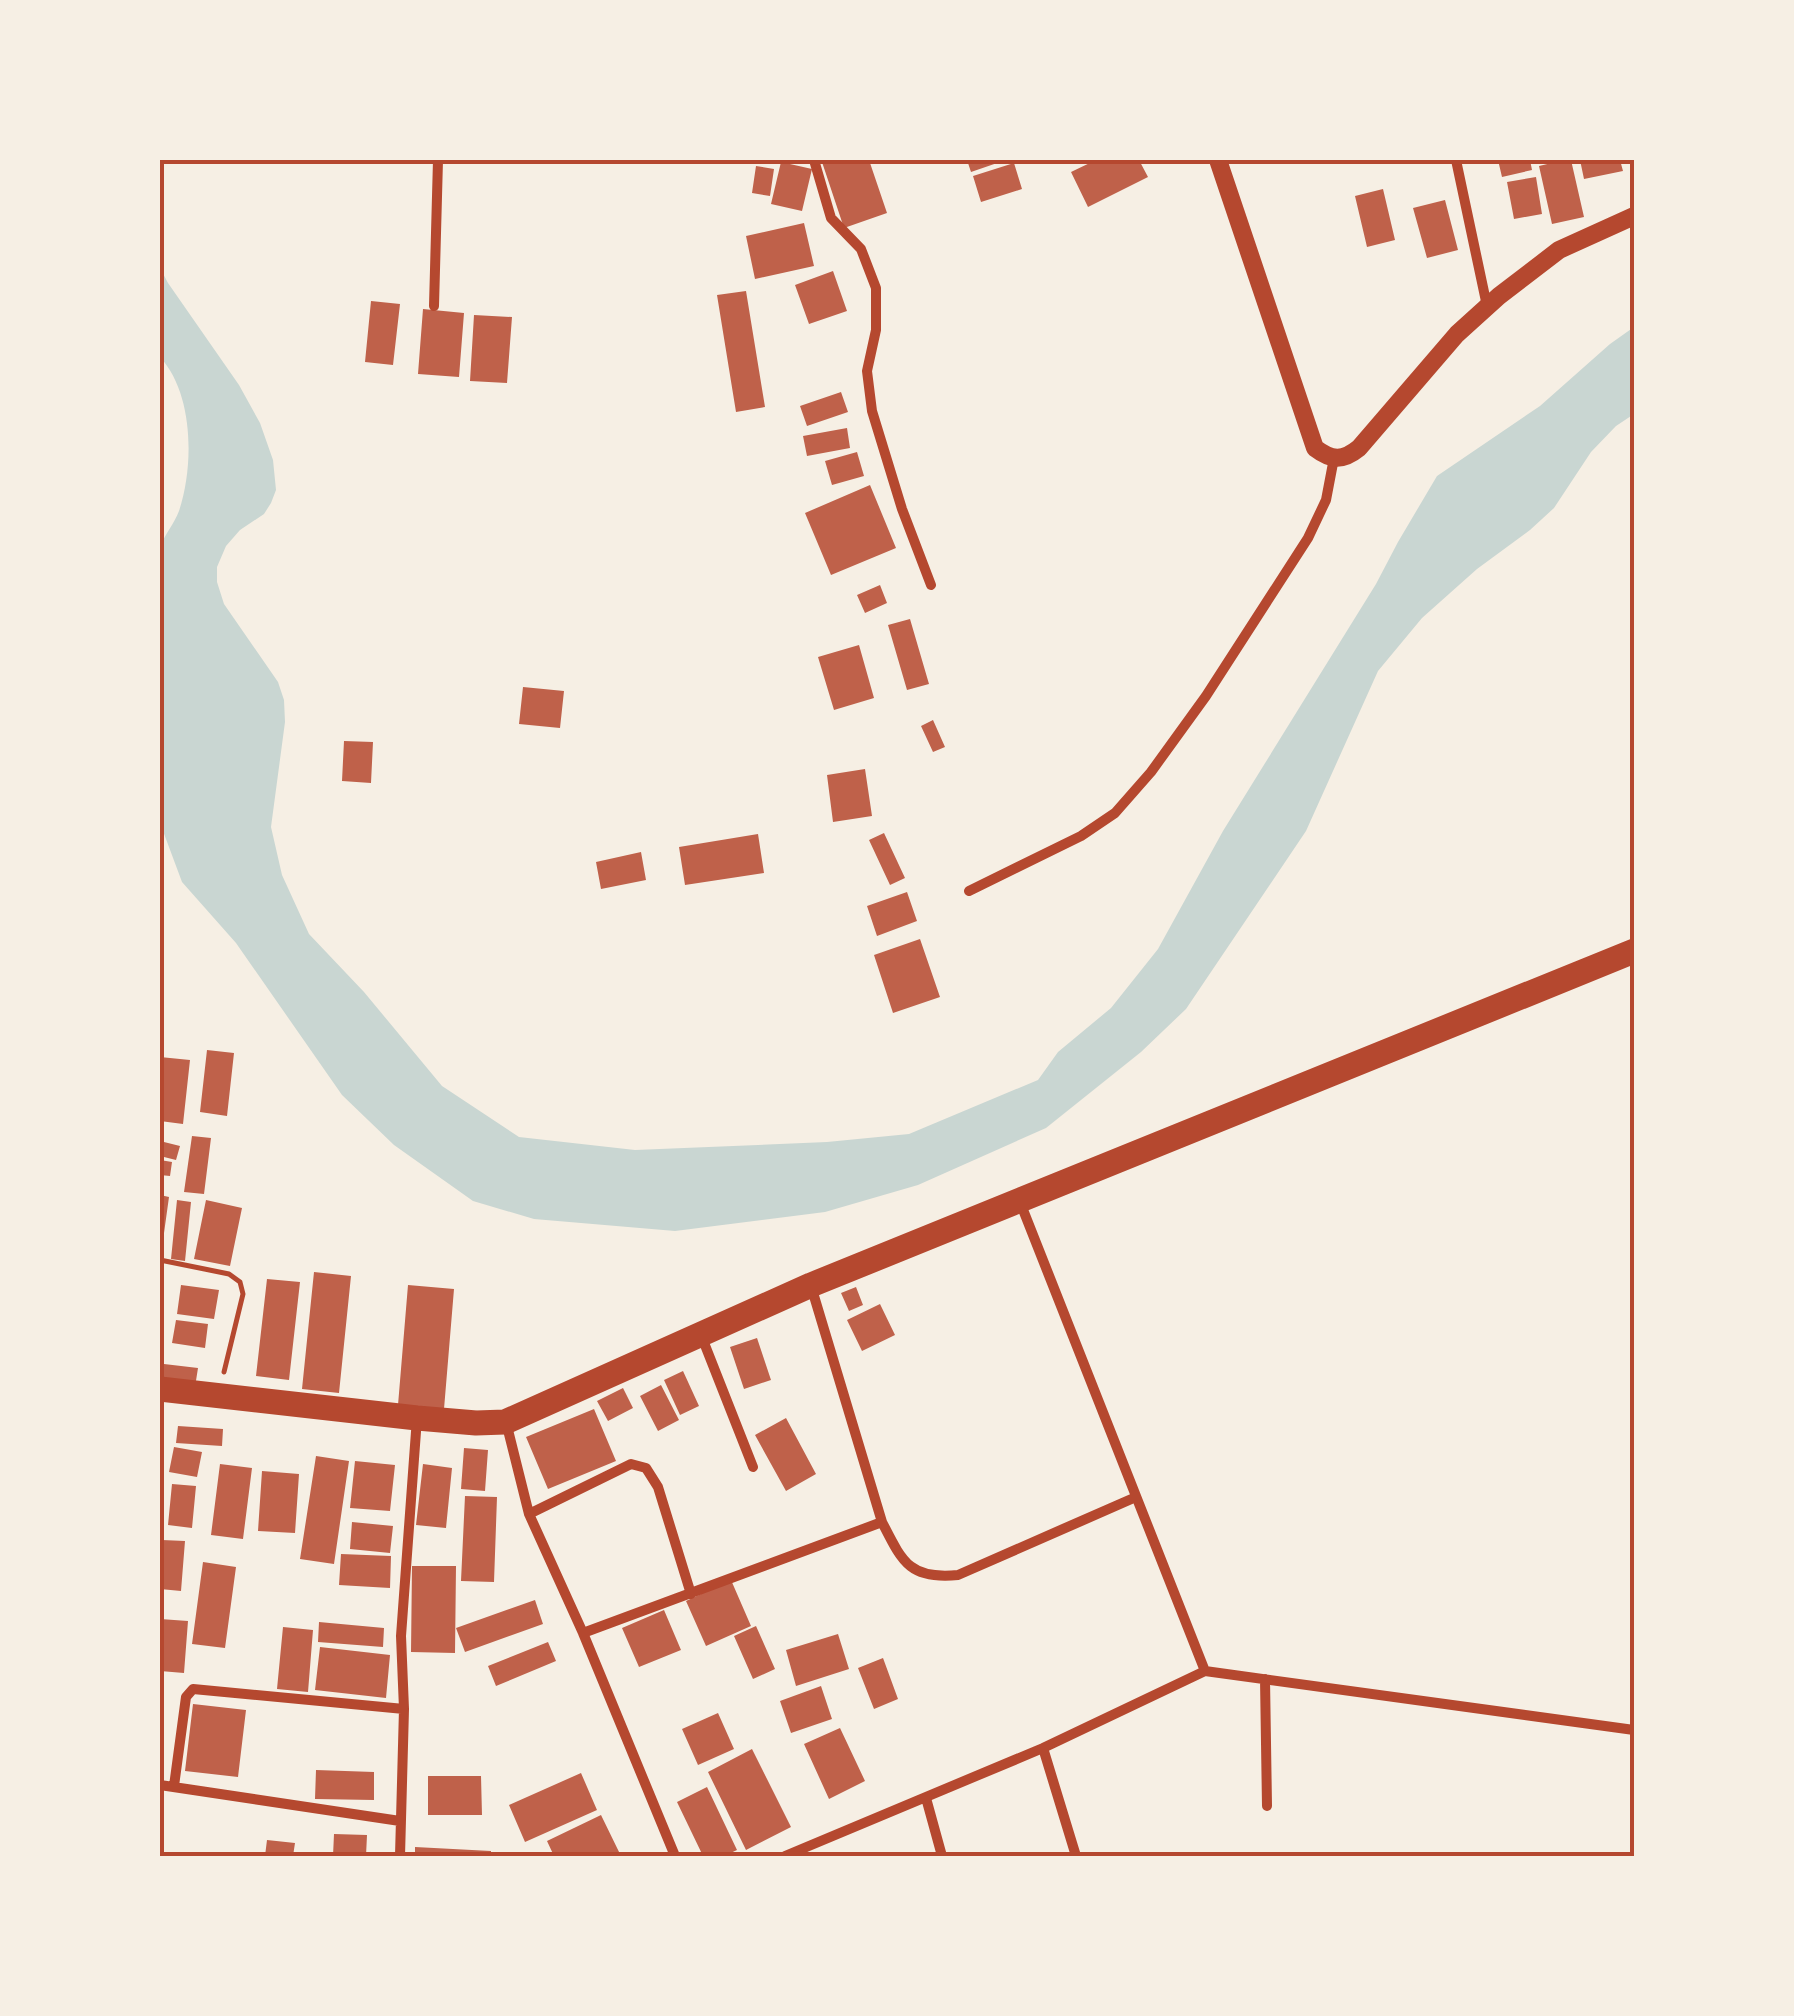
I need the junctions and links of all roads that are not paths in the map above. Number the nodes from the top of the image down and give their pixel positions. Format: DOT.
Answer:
graph roads {
  1 [pos="438,160"];
  2 [pos="814,160"];
  3 [pos="1218,160"];
  4 [pos="1456,160"];
  5 [pos="1634,216"];
  6 [pos="434,306"];
  7 [pos="1488,306"];
  8 [pos="1334,458"];
  9 [pos="932,584"];
  10 [pos="968,891"];
  11 [pos="1634,950"];
  12 [pos="1020,1201"];
  13 [pos="811,1286"];
  14 [pos="700,1334"];
  15 [pos="160,1389"];
  16 [pos="417,1418"];
  17 [pos="506,1422"];
  18 [pos="754,1467"];
  19 [pos="1136,1497"];
  20 [pos="529,1514"];
  21 [pos="882,1522"];
  22 [pos="691,1594"];
  23 [pos="583,1634"];
  24 [pos="1204,1671"];
  25 [pos="1266,1679"];
  26 [pos="404,1710"];
  27 [pos="1634,1730"];
  28 [pos="1043,1748"];
  29 [pos="160,1784"];
  30 [pos="174,1786"];
  31 [pos="926,1798"];
  32 [pos="1267,1806"];
  33 [pos="400,1821"];
  34 [pos="400,1856"];
  35 [pos="675,1856"];
  36 [pos="785,1856"];
  37 [pos="942,1856"];
  38 [pos="1076,1856"];
  1 -- 6 [label="street"];
  2 -- 9 [label="street"];
  3 -- 8 [label="street"];
  4 -- 7 [label="street"];
  5 -- 7 [label="street"];
  7 -- 8 [label="street"];
  8 -- 10 [label="street"];
  11 -- 12 [label="main road"];
  12 -- 13 [label="main road"];
  12 -- 19 [label="street"];
  13 -- 14 [label="main road"];
  13 -- 21 [label="street"];
  14 -- 17 [label="main road"];
  14 -- 18 [label="street"];
  15 -- 16 [label="main road"];
  16 -- 17 [label="main road"];
  16 -- 26 [label="street"];
  17 -- 20 [label="street"];
  19 -- 21 [label="street"];
  19 -- 24 [label="street"];
  20 -- 22 [label="street"];
  20 -- 23 [label="street"];
  21 -- 22 [label="street"];
  22 -- 23 [label="street"];
  23 -- 35 [label="street"];
  24 -- 25 [label="street"];
  24 -- 28 [label="street"];
  25 -- 27 [label="street"];
  25 -- 32 [label="street"];
  26 -- 30 [label="street"];
  26 -- 33 [label="street"];
  28 -- 31 [label="street"];
  28 -- 38 [label="street"];
  29 -- 30 [label="street"];
  30 -- 33 [label="street"];
  31 -- 36 [label="street"];
  31 -- 37 [label="street"];
  33 -- 34 [label="street"];
}
